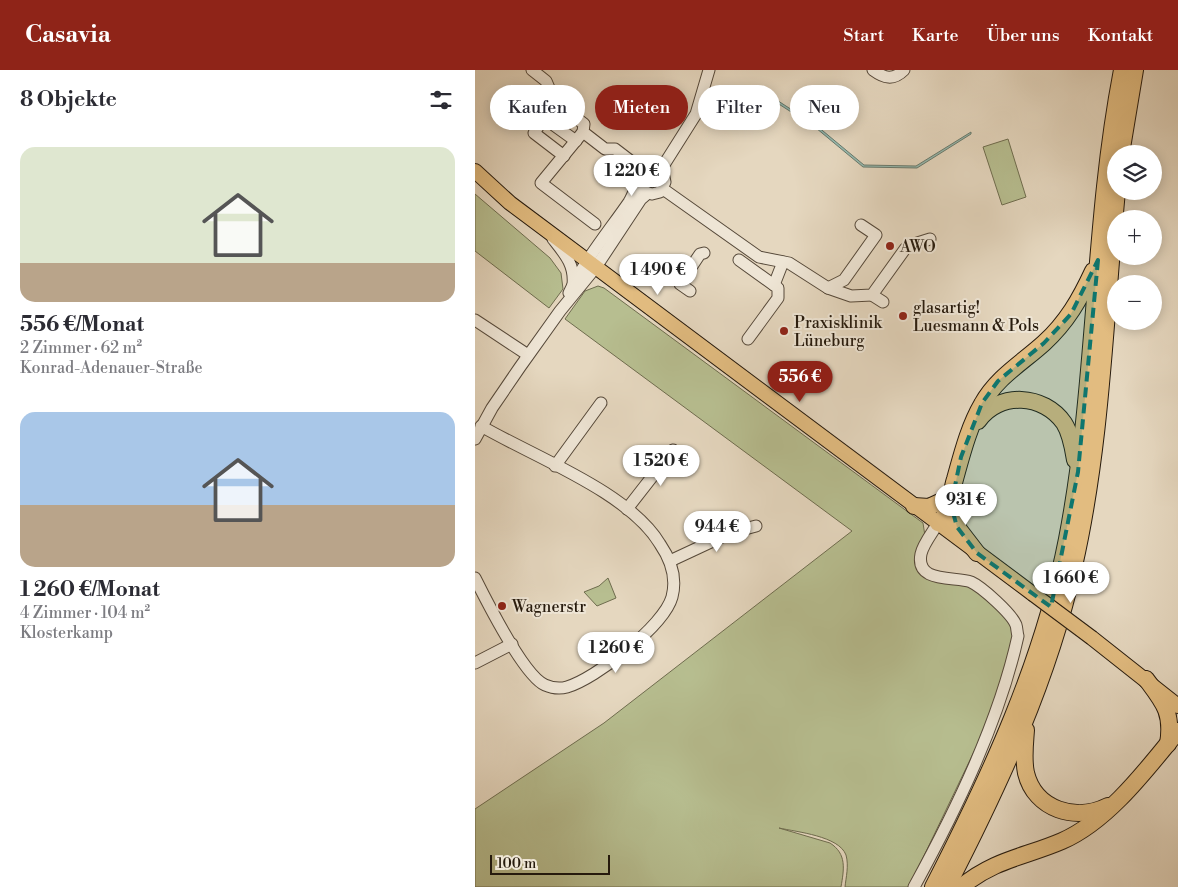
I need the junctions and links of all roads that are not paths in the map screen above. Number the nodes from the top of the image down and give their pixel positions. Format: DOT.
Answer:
graph roads {
  1 [pos="532,70"];
  2 [pos="709,70"];
  3 [pos="873,70"];
  4 [pos="904,70"];
  5 [pos="1122,70"];
  6 [pos="1135,70"];
  7 [pos="579,136"];
  8 [pos="1122,145"];
  9 [pos="564,156"];
  10 [pos="475,171"];
  11 [pos="660,171"];
  12 [pos="642,177"];
  13 [pos="663,189"];
  14 [pos="648,193"];
  15 [pos="1116,200"];
  16 [pos="595,224"];
  17 [pos="861,225"];
  18 [pos="548,232"];
  19 [pos="930,239"];
  20 [pos="704,253"];
  21 [pos="739,260"];
  22 [pos="1098,260"];
  23 [pos="783,262"];
  24 [pos="592,265"];
  25 [pos="774,285"];
  26 [pos="572,286"];
  27 [pos="828,288"];
  28 [pos="690,291"];
  29 [pos="872,295"];
  30 [pos="883,302"];
  31 [pos="562,308"];
  32 [pos="475,320"];
  33 [pos="749,333"];
  34 [pos="528,355"];
  35 [pos="601,403"];
  36 [pos="481,426"];
  37 [pos="970,433"];
  38 [pos="475,439"];
  39 [pos="673,450"];
  40 [pos="555,466"];
  41 [pos="1078,472"];
  42 [pos="946,503"];
  43 [pos="914,506"];
  44 [pos="627,509"];
  45 [pos="937,522"];
  46 [pos="756,526"];
  47 [pos="977,553"];
  48 [pos="670,561"];
  49 [pos="475,578"];
  50 [pos="512,644"];
  51 [pos="475,663"];
  52 [pos="1146,680"];
  53 [pos="1178,706"];
  54 [pos="1026,720"];
  55 [pos="1175,739"];
  56 [pos="1114,802"];
  57 [pos="914,887"];
  58 [pos="933,887"];
  59 [pos="947,887"];
  60 [pos="961,887"];
  1 -- 7 [label="street"];
  2 -- 11 [label="street"];
  3 -- 4 [label="street"];
  5 -- 22 [label="highway"];
  6 -- 8 [label="highway"];
  7 -- 9 [label="street"];
  7 -- 9 [label="street"];
  7 -- 12 [label="street"];
  9 -- 16 [label="street"];
  10 -- 18 [label="main road"];
  11 -- 12 [label="street"];
  11 -- 13 [label="street"];
  12 -- 14 [label="street"];
  12 -- 24 [label="street"];
  13 -- 14 [label="street"];
  13 -- 23 [label="street"];
  14 -- 24 [label="street"];
  15 -- 54 [label="highway"];
  17 -- 27 [label="street"];
  18 -- 24 [label="main road"];
  18 -- 26 [label="street"];
  19 -- 29 [label="street"];
  20 -- 28 [label="street"];
  21 -- 25 [label="street"];
  22 -- 37 [label="highway"];
  22 -- 41 [label="highway"];
  23 -- 25 [label="street"];
  23 -- 27 [label="street"];
  24 -- 26 [label="street"];
  24 -- 31 [label="street"];
  24 -- 43 [label="main road"];
  25 -- 33 [label="street"];
  26 -- 31 [label="street"];
  27 -- 29 [label="street"];
  29 -- 30 [label="street"];
  31 -- 34 [label="street"];
  32 -- 34 [label="street"];
  34 -- 36 [label="street"];
  35 -- 40 [label="street"];
  36 -- 38 [label="street"];
  36 -- 40 [label="street"];
  37 -- 41 [label="highway"];
  37 -- 42 [label="highway"];
  39 -- 44 [label="street"];
  40 -- 44 [label="street"];
  41 -- 58 [label="highway"];
  42 -- 43 [label="highway"];
  42 -- 45 [label="highway"];
  42 -- 47 [label="highway"];
  43 -- 45 [label="main road"];
  44 -- 48 [label="street"];
  45 -- 47 [label="main road"];
  45 -- 57 [label="street"];
  46 -- 48 [label="street"];
  47 -- 52 [label="main road, bridge"];
  48 -- 50 [label="street"];
  49 -- 50 [label="street"];
  50 -- 51 [label="street"];
  52 -- 53 [label="main road"];
  52 -- 55 [label="highway"];
  54 -- 56 [label="highway"];
  54 -- 59 [label="highway"];
  55 -- 56 [label="highway"];
  56 -- 60 [label="highway"];
}
